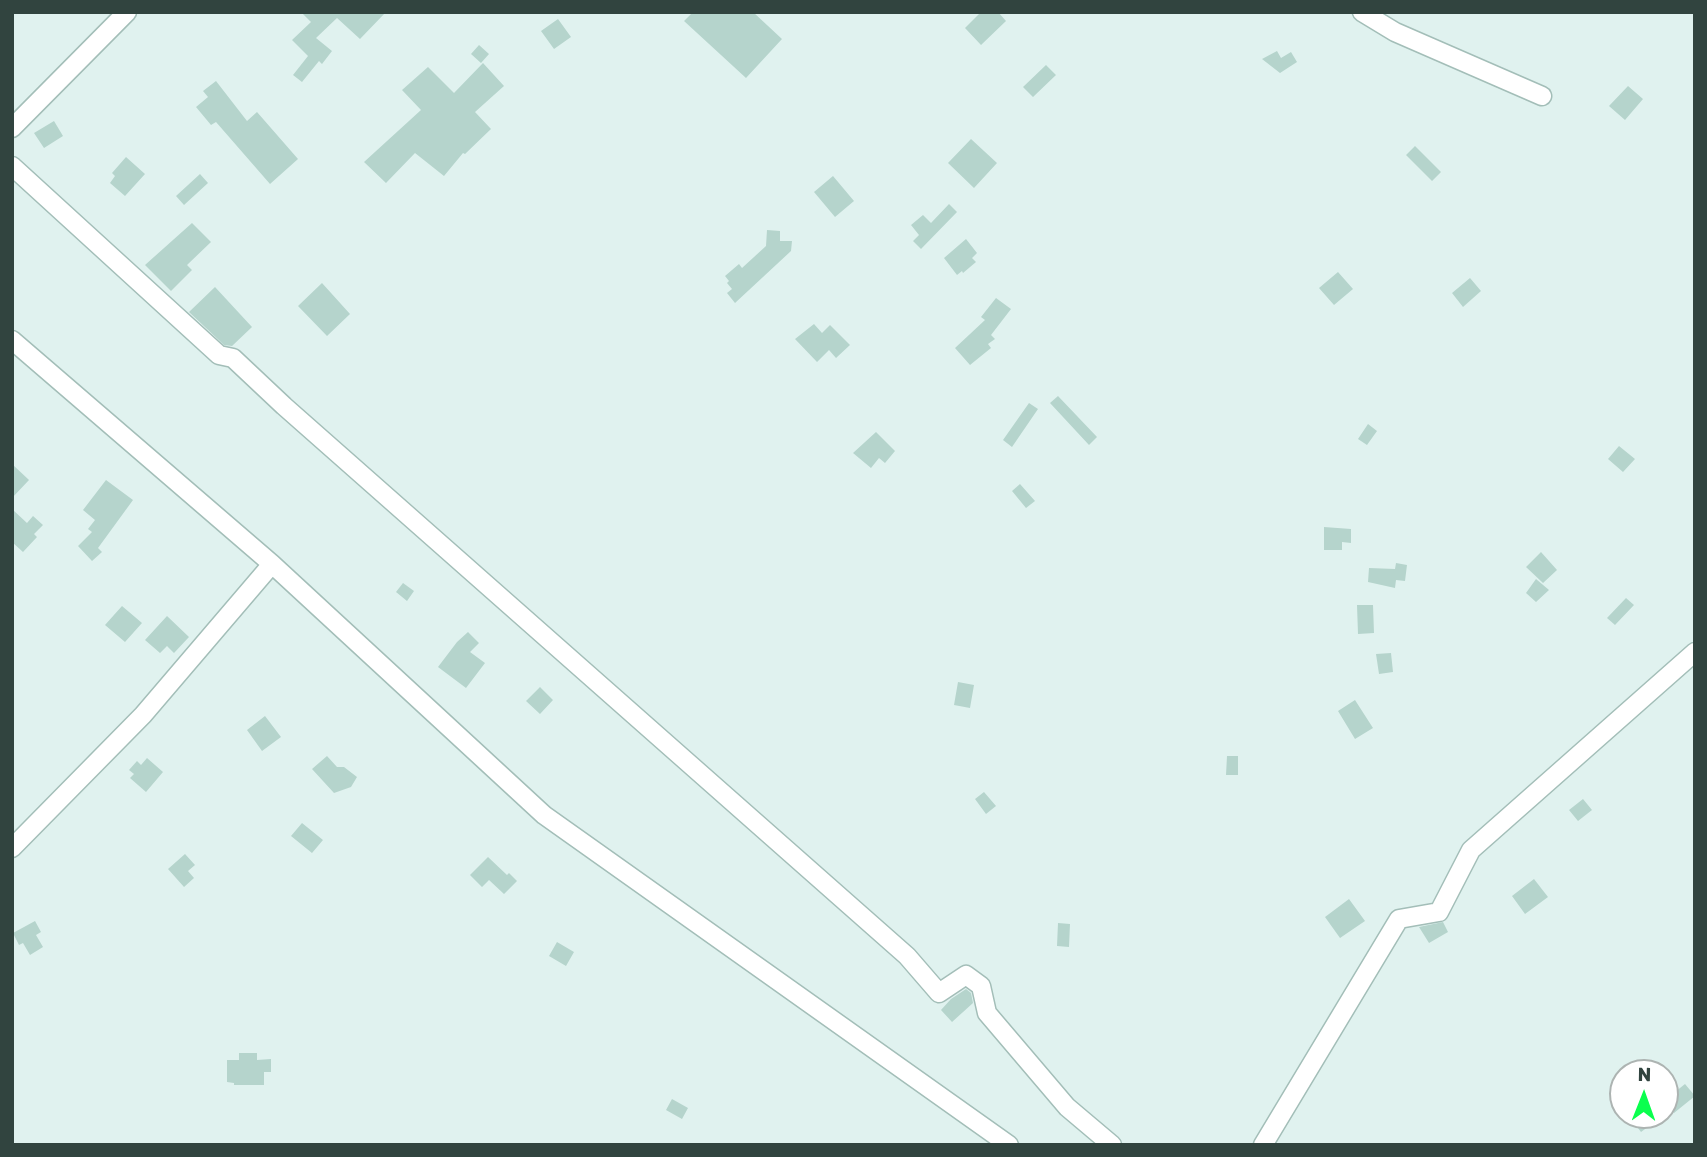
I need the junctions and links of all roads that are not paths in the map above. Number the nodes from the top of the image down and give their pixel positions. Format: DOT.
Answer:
graph roads {
  1 [pos="127,12"];
  2 [pos="1362,12"];
  3 [pos="1542,96"];
  4 [pos="12,128"];
  5 [pos="12,166"];
  6 [pos="12,340"];
  7 [pos="272,564"];
  8 [pos="1695,652"];
  9 [pos="12,848"];
  10 [pos="1009,1145"];
  11 [pos="1112,1145"];
  12 [pos="1263,1145"];
  1 -- 4 [label="street"];
  2 -- 3 [label="street"];
  5 -- 11 [label="street"];
  6 -- 7 [label="street"];
  7 -- 9 [label="street"];
  7 -- 10 [label="street"];
  8 -- 12 [label="street"];
}
